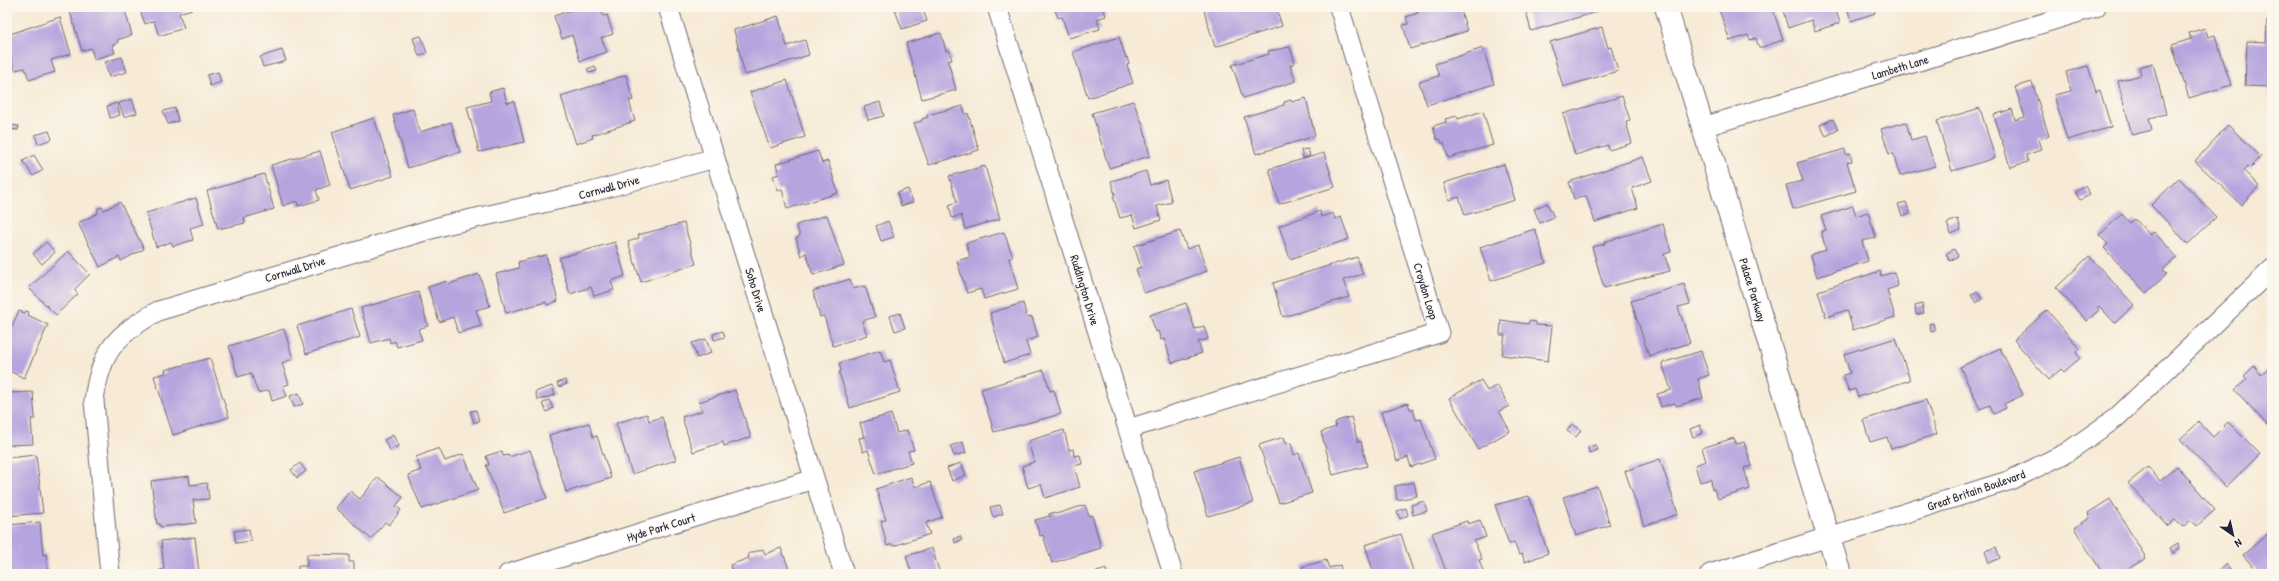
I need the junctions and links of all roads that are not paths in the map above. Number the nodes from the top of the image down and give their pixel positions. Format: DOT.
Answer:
graph roads {
  1 [pos="668,7"];
  2 [pos="997,7"];
  3 [pos="1339,7"];
  4 [pos="1666,7"];
  5 [pos="2096,7"];
  6 [pos="1703,127"];
  7 [pos="715,158"];
  8 [pos="2272,269"];
  9 [pos="1128,429"];
  10 [pos="814,479"];
  11 [pos="1829,538"];
  12 [pos="110,574"];
  13 [pos="508,574"];
  14 [pos="844,574"];
  15 [pos="1173,574"];
  16 [pos="1710,574"];
  17 [pos="1840,574"];
  1 -- 7 [label="street, Soho Drive"];
  2 -- 9 [label="street, Ruddington Drive"];
  3 -- 9 [label="street, Croydon Loop"];
  4 -- 6 [label="street, Palace Parkway"];
  5 -- 6 [label="street, Lambeth Lane"];
  6 -- 11 [label="street, Palace Parkway"];
  7 -- 10 [label="street, Soho Drive"];
  7 -- 12 [label="street, Cornwall Drive"];
  8 -- 11 [label="street, Great Britain Boulevard"];
  9 -- 15 [label="street, Ruddington Drive"];
  10 -- 13 [label="street, Hyde Park Court"];
  10 -- 14 [label="street, Soho Drive"];
  11 -- 16 [label="street, Great Britain Boulevard"];
  11 -- 17 [label="street, Palace Parkway"];
}
